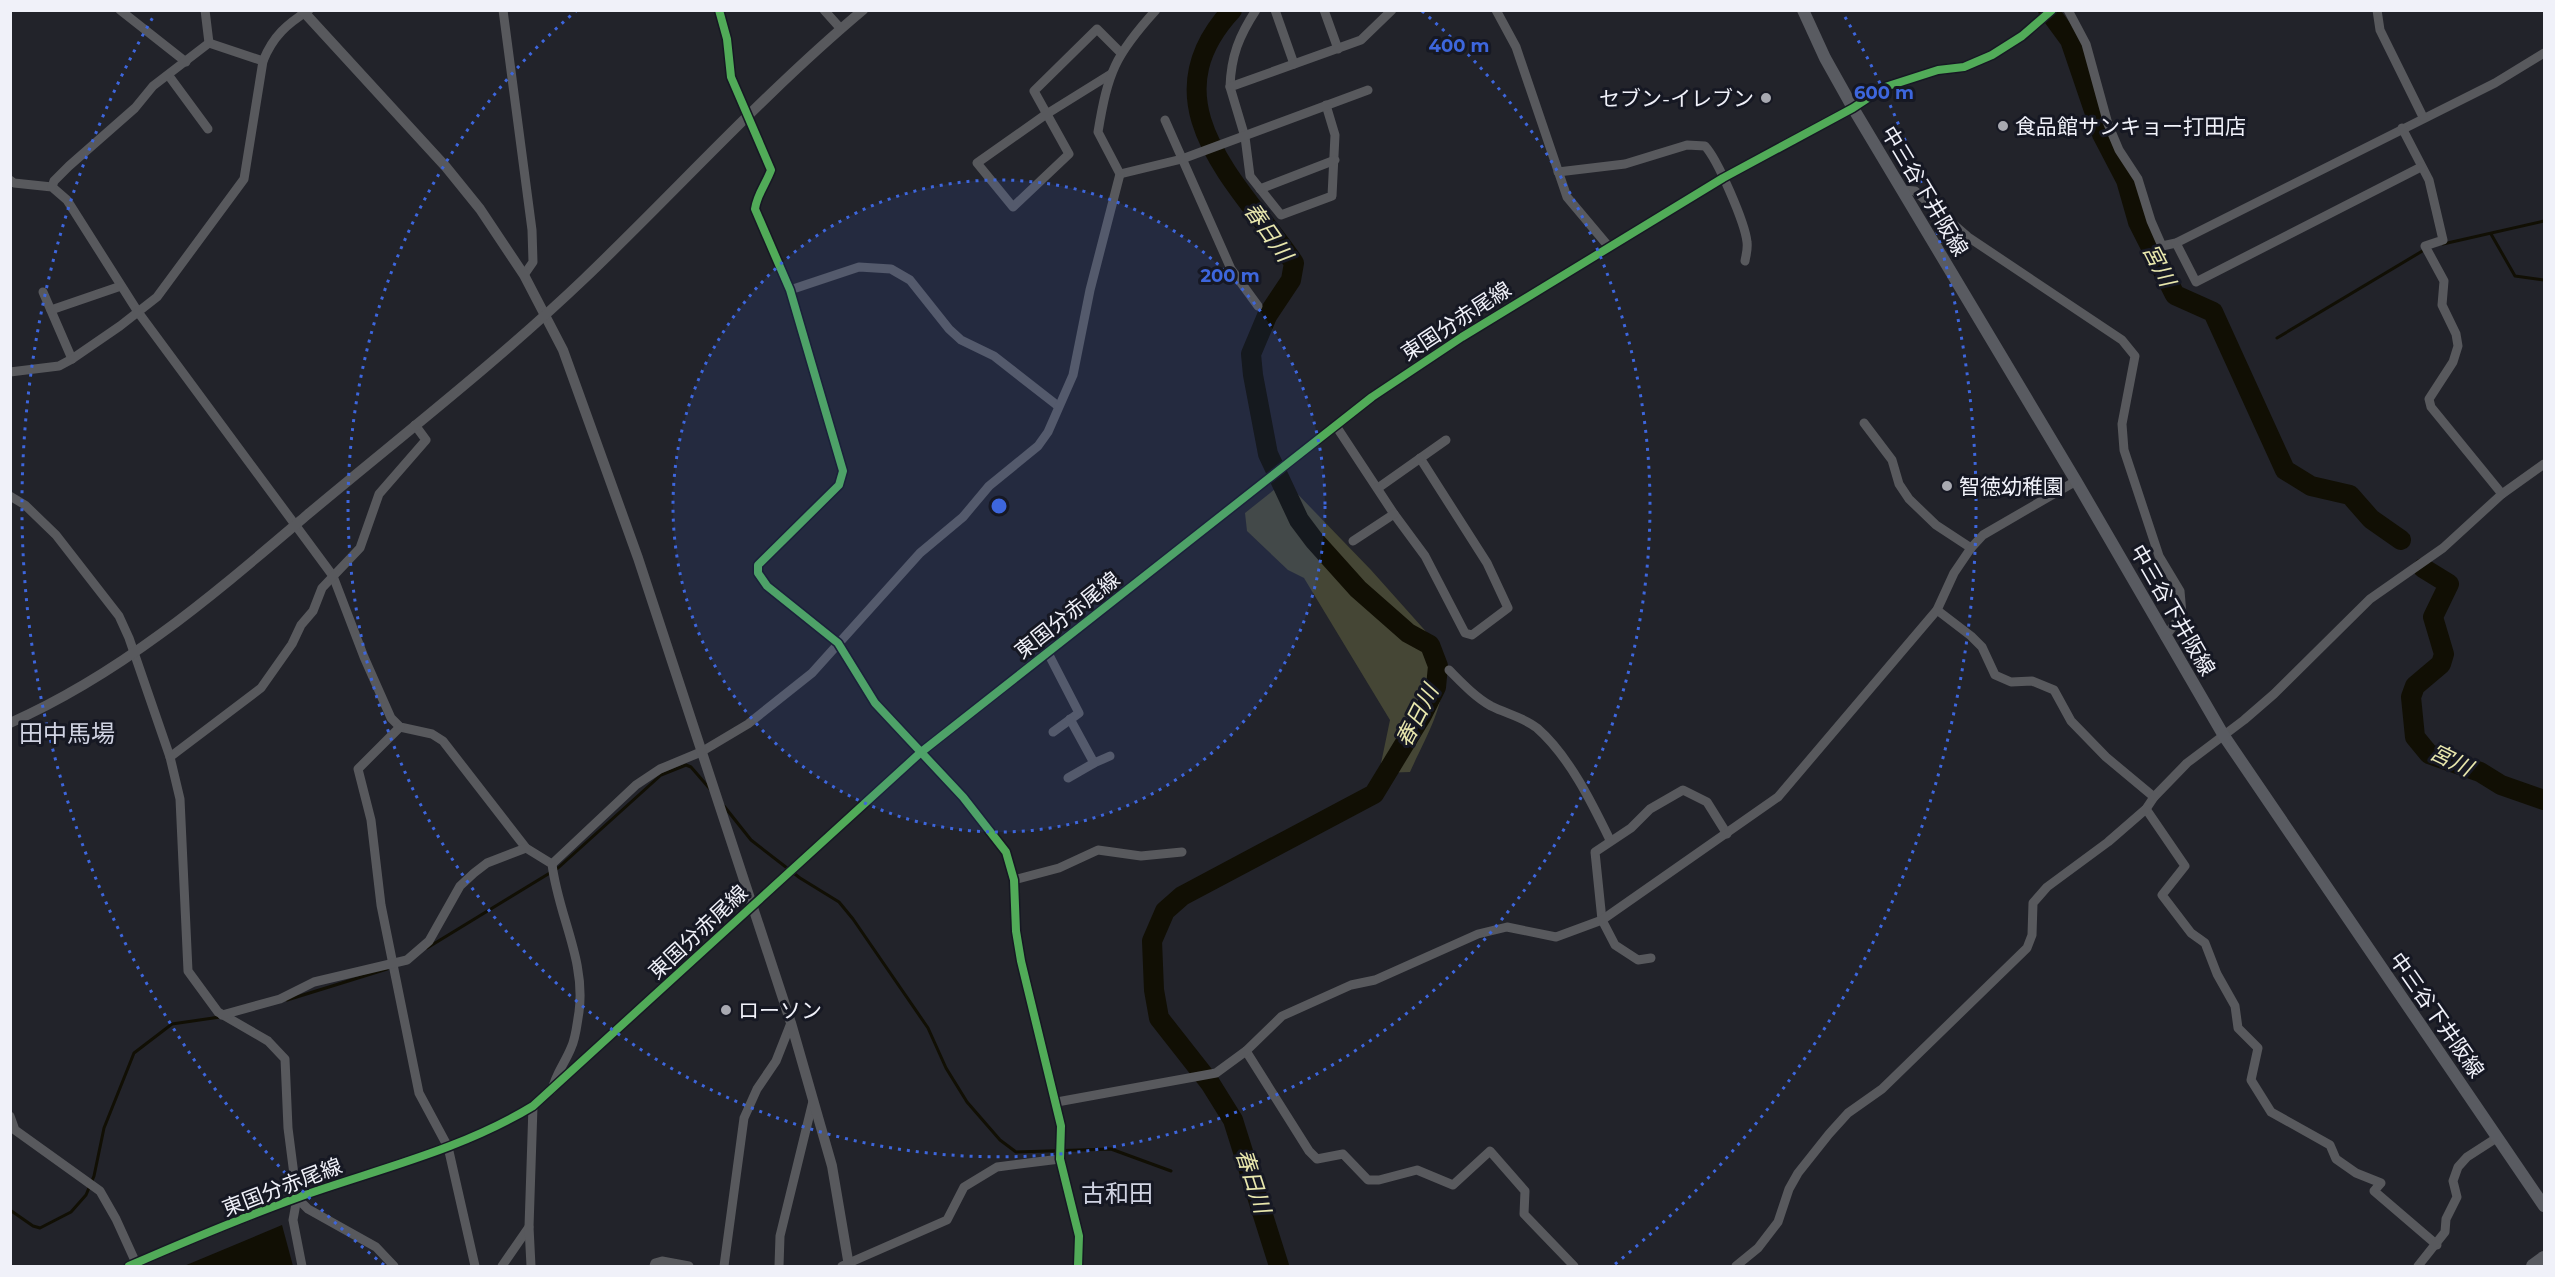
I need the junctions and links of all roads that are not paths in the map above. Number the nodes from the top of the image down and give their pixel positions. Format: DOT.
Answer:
graph roads {
  1 [pos="120,10"];
  2 [pos="205,10"];
  3 [pos="503,10"];
  4 [pos="719,10"];
  5 [pos="824,10"];
  6 [pos="863,10"];
  7 [pos="1156,10"];
  8 [pos="1256,10"];
  9 [pos="1275,10"];
  10 [pos="1324,10"];
  11 [pos="1496,10"];
  12 [pos="1803,10"];
  13 [pos="2052,10"];
  14 [pos="2068,10"];
  15 [pos="2377,10"];
  16 [pos="306,11"];
  17 [pos="1389,12"];
  18 [pos="841,29"];
  19 [pos="209,43"];
  20 [pos="1338,49"];
  21 [pos="1120,52"];
  22 [pos="2544,53"];
  23 [pos="263,61"];
  24 [pos="186,62"];
  25 [pos="1294,64"];
  26 [pos="1111,74"];
  27 [pos="169,76"];
  28 [pos="1230,87"];
  29 [pos="1368,90"];
  30 [pos="1326,105"];
  31 [pos="1853,108"];
  32 [pos="1045,115"];
  33 [pos="747,117"];
  34 [pos="2423,117"];
  35 [pos="1165,120"];
  36 [pos="2402,128"];
  37 [pos="208,129"];
  38 [pos="1245,137"];
  39 [pos="1182,159"];
  40 [pos="1335,160"];
  41 [pos="2421,167"];
  42 [pos="1558,172"];
  43 [pos="1120,174"];
  44 [pos="1724,178"];
  45 [pos="12,183"];
  46 [pos="52,187"];
  47 [pos="1260,189"];
  48 [pos="1903,190"];
  49 [pos="2176,243"];
  50 [pos="1609,247"];
  51 [pos="1745,261"];
  52 [pos="524,275"];
  53 [pos="121,286"];
  54 [pos="790,290"];
  55 [pos="43,292"];
  56 [pos="1258,306"];
  57 [pos="51,310"];
  58 [pos="138,312"];
  59 [pos="545,315"];
  60 [pos="72,359"];
  61 [pos="10,372"];
  62 [pos="1058,406"];
  63 [pos="1864,423"];
  64 [pos="415,425"];
  65 [pos="1336,426"];
  66 [pos="1446,440"];
  67 [pos="1420,458"];
  68 [pos="2544,464"];
  69 [pos="2076,481"];
  70 [pos="1378,488"];
  71 [pos="2502,494"];
  72 [pos="10,496"];
  73 [pos="1394,514"];
  74 [pos="297,524"];
  75 [pos="1353,541"];
  76 [pos="1971,548"];
  77 [pos="333,576"];
  78 [pos="1937,610"];
  79 [pos="2165,637"];
  80 [pos="838,643"];
  81 [pos="1048,653"];
  82 [pos="134,656"];
  83 [pos="1449,670"];
  84 [pos="1070,719"];
  85 [pos="10,723"];
  86 [pos="400,726"];
  87 [pos="1053,732"];
  88 [pos="2224,736"];
  89 [pos="701,752"];
  90 [pos="920,753"];
  91 [pos="1110,756"];
  92 [pos="170,757"];
  93 [pos="1094,764"];
  94 [pos="1068,778"];
  95 [pos="2154,797"];
  96 [pos="2146,809"];
  97 [pos="1726,834"];
  98 [pos="1610,840"];
  99 [pos="526,848"];
  100 [pos="1182,852"];
  101 [pos="552,864"];
  102 [pos="1014,880"];
  103 [pos="752,907"];
  104 [pos="1602,920"];
  105 [pos="1651,958"];
  106 [pos="394,963"];
  107 [pos="222,1014"];
  108 [pos="791,1023"];
  109 [pos="1246,1051"];
  110 [pos="552,1090"];
  111 [pos="813,1101"];
  112 [pos="1057,1102"];
  113 [pos="533,1107"];
  114 [pos="10,1116"];
  115 [pos="2498,1137"];
  116 [pos="448,1148"];
  117 [pos="1060,1159"];
  118 [pos="297,1198"];
  119 [pos="2544,1206"];
  120 [pos="529,1227"];
  121 [pos="2437,1245"];
  122 [pos="2544,1258"];
  123 [pos="132,1265"];
  124 [pos="302,1266"];
  125 [pos="394,1266"];
  126 [pos="475,1266"];
  127 [pos="502,1266"];
  128 [pos="531,1266"];
  129 [pos="654,1266"];
  130 [pos="689,1266"];
  131 [pos="724,1266"];
  132 [pos="779,1266"];
  133 [pos="847,1266"];
  134 [pos="1078,1266"];
  135 [pos="1574,1266"];
  136 [pos="1736,1266"];
  137 [pos="2418,1266"];
  138 [pos="2533,1266"];
  1 -- 24 [label="street"];
  2 -- 19 [label="street"];
  3 -- 52 [label="street"];
  4 -- 33 [label="street"];
  5 -- 18 [label="street"];
  6 -- 18 [label="street"];
  7 -- 21 [label="street"];
  8 -- 28 [label="street"];
  9 -- 25 [label="street"];
  10 -- 20 [label="street"];
  11 -- 42 [label="street"];
  12 -- 31 [label="main road, 中三谷下井阪線"];
  13 -- 31 [label="street, 東国分赤尾線"];
  14 -- 49 [label="street"];
  15 -- 34 [label="street"];
  16 -- 23 [label="street"];
  16 -- 52 [label="street"];
  17 -- 20 [label="street"];
  18 -- 33 [label="street"];
  19 -- 23 [label="street"];
  19 -- 24 [label="street"];
  20 -- 25 [label="street"];
  21 -- 26 [label="street"];
  21 -- 32 [label="street"];
  22 -- 34 [label="street"];
  23 -- 58 [label="street"];
  24 -- 27 [label="street"];
  25 -- 28 [label="street"];
  26 -- 32 [label="street"];
  26 -- 43 [label="street"];
  27 -- 37 [label="street"];
  27 -- 46 [label="street"];
  28 -- 38 [label="street"];
  29 -- 30 [label="street"];
  30 -- 38 [label="street"];
  30 -- 40 [label="street"];
  31 -- 44 [label="street, 東国分赤尾線"];
  31 -- 48 [label="main road, 中三谷下井阪線"];
  32 -- 32 [label="street"];
  33 -- 54 [label="street"];
  33 -- 59 [label="street"];
  34 -- 36 [label="street"];
  35 -- 39 [label="street"];
  36 -- 41 [label="street"];
  36 -- 49 [label="street"];
  38 -- 39 [label="street"];
  38 -- 47 [label="street"];
  39 -- 43 [label="street"];
  39 -- 56 [label="street"];
  40 -- 47 [label="street"];
  40 -- 47 [label="street"];
  41 -- 49 [label="street"];
  41 -- 71 [label="street"];
  42 -- 44 [label="street"];
  42 -- 50 [label="street"];
  43 -- 62 [label="street"];
  44 -- 50 [label="street, 東国分赤尾線"];
  44 -- 51 [label="street"];
  45 -- 46 [label="street"];
  46 -- 53 [label="street"];
  48 -- 69 [label="main road, 中三谷下井阪線"];
  48 -- 79 [label="street"];
  50 -- 65 [label="street, 東国分赤尾線"];
  52 -- 59 [label="street"];
  53 -- 57 [label="street"];
  53 -- 58 [label="street"];
  54 -- 62 [label="street"];
  54 -- 80 [label="street"];
  55 -- 57 [label="street"];
  57 -- 60 [label="street"];
  58 -- 60 [label="street"];
  58 -- 74 [label="street"];
  59 -- 64 [label="street"];
  59 -- 89 [label="street"];
  60 -- 61 [label="street"];
  62 -- 80 [label="street"];
  63 -- 76 [label="street"];
  64 -- 74 [label="street"];
  64 -- 77 [label="street"];
  65 -- 70 [label="street"];
  65 -- 81 [label="street, 東国分赤尾線"];
  66 -- 67 [label="street"];
  67 -- 70 [label="street"];
  67 -- 73 [label="street"];
  68 -- 71 [label="street"];
  69 -- 76 [label="street"];
  69 -- 79 [label="main road, 中三谷下井阪線"];
  70 -- 73 [label="street"];
  71 -- 88 [label="street"];
  72 -- 82 [label="street"];
  73 -- 75 [label="street"];
  74 -- 77 [label="street"];
  74 -- 82 [label="street"];
  76 -- 78 [label="street"];
  77 -- 86 [label="street"];
  77 -- 92 [label="street"];
  78 -- 95 [label="street"];
  78 -- 97 [label="street"];
  79 -- 88 [label="main road, 中三谷下井阪線"];
  80 -- 89 [label="street"];
  80 -- 90 [label="street"];
  81 -- 84 [label="street"];
  81 -- 90 [label="street, 東国分赤尾線"];
  82 -- 85 [label="street"];
  82 -- 92 [label="street"];
  83 -- 98 [label="street"];
  84 -- 87 [label="street"];
  84 -- 93 [label="street"];
  86 -- 99 [label="street"];
  86 -- 106 [label="street"];
  88 -- 95 [label="street"];
  88 -- 115 [label="main road, 中三谷下井阪線"];
  89 -- 101 [label="street"];
  89 -- 103 [label="street"];
  90 -- 102 [label="street"];
  90 -- 103 [label="street, 東国分赤尾線"];
  91 -- 93 [label="street"];
  92 -- 107 [label="street"];
  93 -- 94 [label="street"];
  95 -- 96 [label="street"];
  96 -- 121 [label="street"];
  96 -- 136 [label="street"];
  97 -- 98 [label="street"];
  97 -- 104 [label="street"];
  98 -- 104 [label="street"];
  99 -- 101 [label="street"];
  99 -- 106 [label="street"];
  100 -- 102 [label="street"];
  101 -- 110 [label="street"];
  102 -- 112 [label="street"];
  103 -- 108 [label="street"];
  103 -- 110 [label="street, 東国分赤尾線"];
  104 -- 105 [label="street"];
  104 -- 109 [label="street"];
  106 -- 107 [label="street"];
  106 -- 116 [label="street"];
  107 -- 118 [label="street"];
  108 -- 111 [label="street"];
  108 -- 131 [label="street"];
  109 -- 112 [label="street"];
  109 -- 135 [label="street"];
  110 -- 113 [label="street, 東国分赤尾線"];
  111 -- 132 [label="street"];
  111 -- 133 [label="street"];
  112 -- 117 [label="street"];
  113 -- 116 [label="street, 東国分赤尾線"];
  113 -- 120 [label="street"];
  114 -- 123 [label="street"];
  115 -- 119 [label="main road, 中三谷下井阪線"];
  115 -- 121 [label="street"];
  116 -- 118 [label="street, 東国分赤尾線"];
  116 -- 126 [label="street"];
  117 -- 133 [label="street"];
  117 -- 134 [label="street"];
  118 -- 123 [label="street, 東国分赤尾線"];
  118 -- 124 [label="street"];
  118 -- 125 [label="street"];
  120 -- 127 [label="street"];
  120 -- 128 [label="street"];
  121 -- 137 [label="street"];
  122 -- 138 [label="main road"];
  129 -- 130 [label="street"];
}
